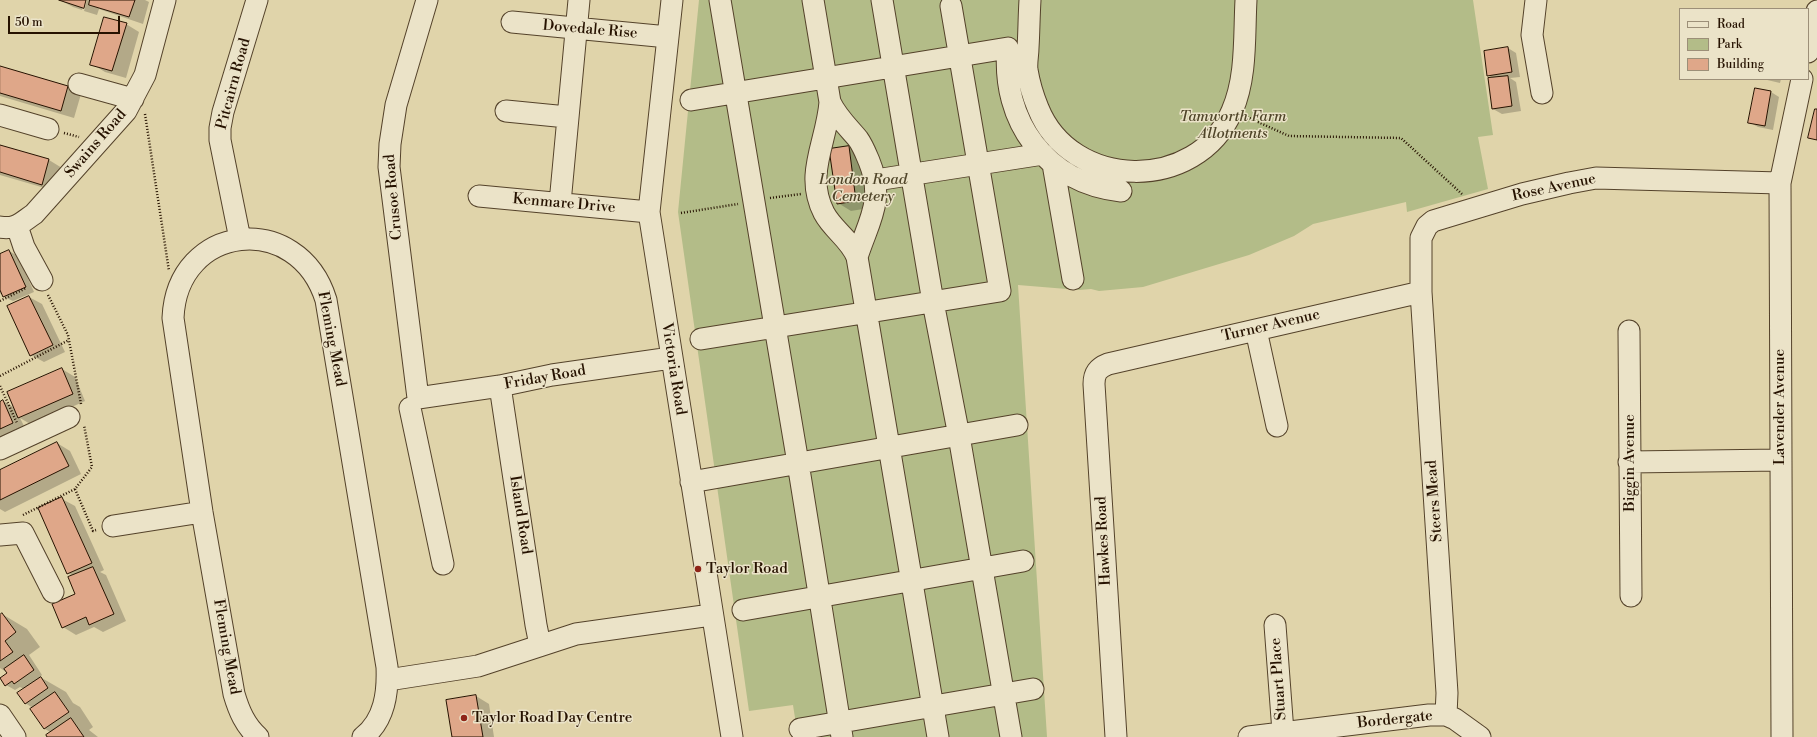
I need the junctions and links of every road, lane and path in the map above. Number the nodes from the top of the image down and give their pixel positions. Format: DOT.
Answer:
graph roads {
  1 [pos="165,0"];
  2 [pos="257,0"];
  3 [pos="427,0"];
  4 [pos="579,0"];
  5 [pos="672,0"];
  6 [pos="720,0"];
  7 [pos="813,0"];
  8 [pos="882,0"];
  9 [pos="1030,0"];
  10 [pos="1246,0"];
  11 [pos="1536,0"];
  12 [pos="951,6"];
  13 [pos="1817,11"];
  14 [pos="512,22"];
  15 [pos="576,29"];
  16 [pos="668,37"];
  17 [pos="1809,47"];
  18 [pos="960,56"];
  19 [pos="893,67"];
  20 [pos="826,78"];
  21 [pos="1802,80"];
  22 [pos="79,84"];
  23 [pos="735,93"];
  24 [pos="1542,93"];
  25 [pos="691,100"];
  26 [pos="830,102"];
  27 [pos="139,105"];
  28 [pos="1232,110"];
  29 [pos="506,111"];
  30 [pos="0,115"];
  31 [pos="567,118"];
  32 [pos="48,129"];
  33 [pos="99,142"];
  34 [pos="1048,159"];
  35 [pos="979,164"];
  36 [pos="912,175"];
  37 [pos="876,180"];
  38 [pos="1780,183"];
  39 [pos="1121,191"];
  40 [pos="479,196"];
  41 [pos="560,203"];
  42 [pos="1475,207"];
  43 [pos="649,212"];
  44 [pos="9,226"];
  45 [pos="240,239"];
  46 [pos="1420,246"];
  47 [pos="857,257"];
  48 [pos="1073,279"];
  49 [pos="42,280"];
  50 [pos="178,292"];
  51 [pos="1421,292"];
  52 [pos="0,301"];
  53 [pos="933,302"];
  54 [pos="866,312"];
  55 [pos="775,327"];
  56 [pos="1256,330"];
  57 [pos="1629,331"];
  58 [pos="701,339"];
  59 [pos="69,340"];
  60 [pos="671,358"];
  61 [pos="1120,361"];
  62 [pos="0,376"];
  63 [pos="0,386"];
  64 [pos="500,386"];
  65 [pos="414,403"];
  66 [pos="78,415"];
  67 [pos="17,424"];
  68 [pos="1017,425"];
  69 [pos="1277,426"];
  70 [pos="959,436"];
  71 [pos="0,449"];
  72 [pos="888,449"];
  73 [pos="1780,460"];
  74 [pos="1629,462"];
  75 [pos="798,463"];
  76 [pos="691,482"];
  77 [pos="75,488"];
  78 [pos="202,512"];
  79 [pos="20,516"];
  80 [pos="113,526"];
  81 [pos="0,535"];
  82 [pos="1023,561"];
  83 [pos="443,564"];
  84 [pos="982,568"];
  85 [pos="911,580"];
  86 [pos="53,592"];
  87 [pos="819,596"];
  88 [pos="1631,596"];
  89 [pos="743,610"];
  90 [pos="711,615"];
  91 [pos="1275,625"];
  92 [pos="540,645"];
  93 [pos="388,680"];
  94 [pos="1033,689"];
  95 [pos="1003,694"];
  96 [pos="933,706"];
  97 [pos="0,715"];
  98 [pos="1446,715"];
  99 [pos="800,729"];
  100 [pos="841,730"];
  101 [pos="1283,732"];
  102 [pos="246,734"];
  103 [pos="16,737"];
  104 [pos="364,737"];
  105 [pos="732,737"];
  106 [pos="938,737"];
  107 [pos="1011,737"];
  108 [pos="1116,737"];
  109 [pos="1249,737"];
  110 [pos="1480,737"];
  111 [pos="1782,737"];
  1 -- 27 [label="street, Swains Road"];
  2 -- 45 [label="street, Pitcairn Road"];
  3 -- 65 [label="street, Crusoe Road"];
  4 -- 15 [label="street"];
  5 -- 16 [label="street, Victoria Road"];
  6 -- 23 [label="street"];
  7 -- 20 [label="street"];
  8 -- 19 [label="street"];
  9 -- 28 [label="street"];
  10 -- 28 [label="street"];
  11 -- 24 [label="street"];
  12 -- 18 [label="street"];
  13 -- 17 [label="street"];
  14 -- 15 [label="street, Dovedale Rise"];
  15 -- 16 [label="street, Dovedale Rise"];
  15 -- 31 [label="street"];
  16 -- 43 [label="street, Victoria Road"];
  18 -- 19 [label="street"];
  18 -- 34 [label="street"];
  18 -- 35 [label="street"];
  19 -- 20 [label="street"];
  19 -- 36 [label="street"];
  20 -- 23 [label="street"];
  20 -- 26 [label="street"];
  21 -- 38 [label="street, Lavender Avenue"];
  22 -- 27 [label="street"];
  23 -- 25 [label="street"];
  23 -- 55 [label="street"];
  26 -- 37 [label="street"];
  26 -- 47 [label="street"];
  27 -- 33 [label="street, Swains Road"];
  27 -- 50 [label="path"];
  28 -- 42 [label="path"];
  29 -- 31 [label="street"];
  30 -- 32 [label="street"];
  31 -- 41 [label="street"];
  32 -- 33 [label="path"];
  33 -- 44 [label="street, Swains Road"];
  34 -- 35 [label="street"];
  34 -- 39 [label="street"];
  34 -- 48 [label="street"];
  35 -- 36 [label="street"];
  35 -- 53 [label="street"];
  36 -- 37 [label="street"];
  36 -- 53 [label="street"];
  37 -- 47 [label="street"];
  38 -- 42 [label="street, Rose Avenue"];
  38 -- 73 [label="street, Lavender Avenue"];
  40 -- 41 [label="street, Kenmare Drive"];
  41 -- 43 [label="street, Kenmare Drive"];
  42 -- 46 [label="street, Rose Avenue"];
  43 -- 60 [label="street, Victoria Road"];
  44 -- 49 [label="street, Swains Road"];
  45 -- 50 [label="street, Fleming Mead"];
  45 -- 93 [label="street, Fleming Mead"];
  46 -- 51 [label="street, Steers Mead"];
  47 -- 54 [label="street"];
  49 -- 52 [label="path"];
  49 -- 59 [label="path"];
  50 -- 78 [label="street, Fleming Mead"];
  51 -- 56 [label="street, Turner Avenue"];
  51 -- 98 [label="street, Steers Mead"];
  53 -- 54 [label="street"];
  53 -- 70 [label="street"];
  54 -- 55 [label="street"];
  54 -- 72 [label="street"];
  55 -- 58 [label="street"];
  55 -- 75 [label="street"];
  56 -- 61 [label="street, Turner Avenue"];
  56 -- 69 [label="street"];
  57 -- 74 [label="street, Biggin Avenue"];
  59 -- 62 [label="path"];
  59 -- 66 [label="path"];
  60 -- 64 [label="street, Friday Road"];
  60 -- 76 [label="street, Victoria Road"];
  61 -- 108 [label="street, Hawkes Road"];
  63 -- 67 [label="path"];
  64 -- 65 [label="street, Friday Road"];
  64 -- 92 [label="street, Island Road"];
  65 -- 83 [label="street, Crusoe Road"];
  66 -- 71 [label="street"];
  66 -- 77 [label="path"];
  68 -- 70 [label="street"];
  70 -- 72 [label="street"];
  70 -- 84 [label="street"];
  72 -- 75 [label="street"];
  72 -- 85 [label="street"];
  73 -- 74 [label="street"];
  73 -- 111 [label="street, Lavender Avenue"];
  74 -- 88 [label="street, Biggin Avenue"];
  75 -- 76 [label="street"];
  75 -- 87 [label="street"];
  76 -- 90 [label="street, Victoria Road"];
  77 -- 79 [label="path"];
  77 -- 80 [label="path"];
  78 -- 80 [label="street"];
  78 -- 102 [label="street, Fleming Mead"];
  81 -- 86 [label="street"];
  82 -- 84 [label="street"];
  84 -- 85 [label="street"];
  84 -- 95 [label="street"];
  85 -- 87 [label="street"];
  85 -- 96 [label="street"];
  87 -- 89 [label="street"];
  87 -- 100 [label="street"];
  90 -- 92 [label="street"];
  90 -- 105 [label="street, Victoria Road"];
  91 -- 101 [label="street, Stuart Place"];
  92 -- 93 [label="street"];
  93 -- 104 [label="street, Fleming Mead"];
  94 -- 95 [label="street"];
  95 -- 96 [label="street"];
  95 -- 107 [label="street"];
  96 -- 100 [label="street"];
  96 -- 106 [label="street"];
  97 -- 103 [label="street"];
  98 -- 101 [label="street, Bordergate"];
  98 -- 110 [label="street"];
  99 -- 100 [label="street"];
  101 -- 109 [label="street, Bordergate"];
}
